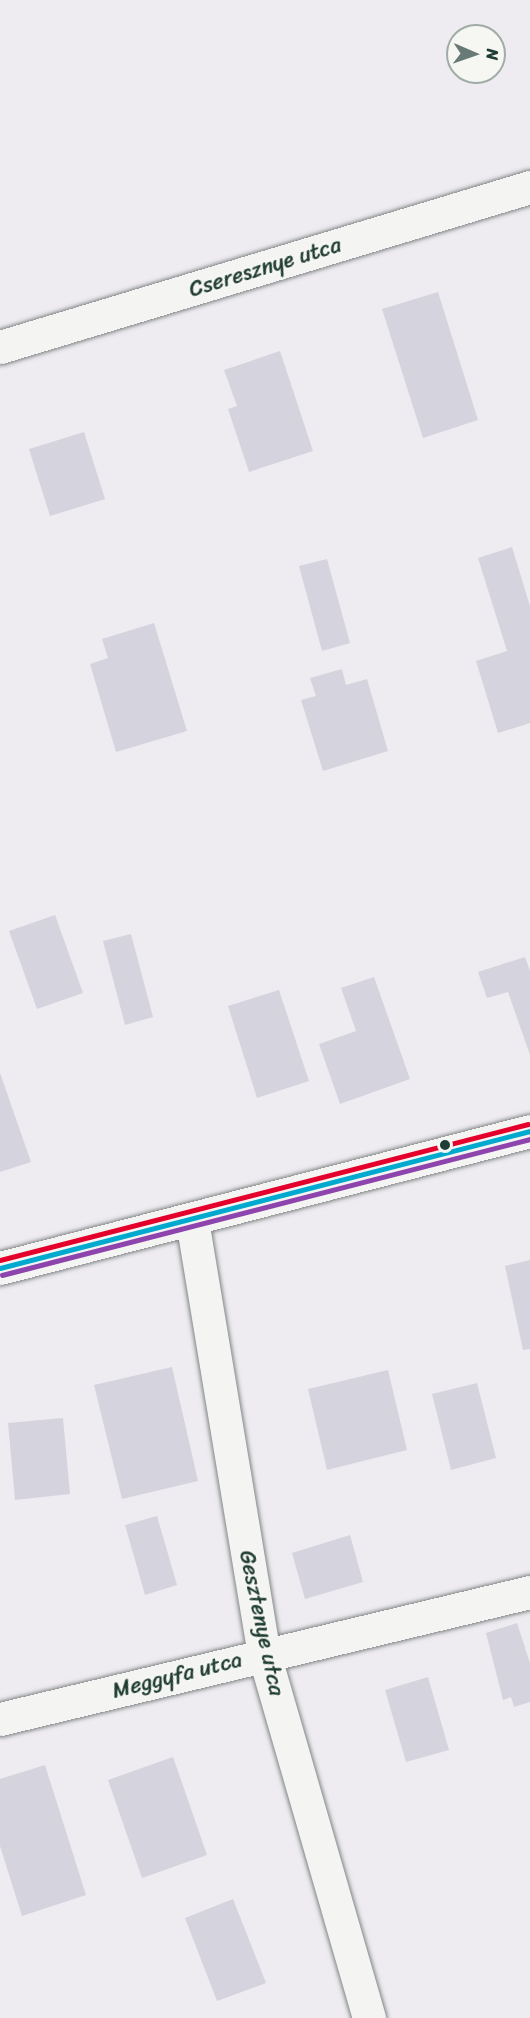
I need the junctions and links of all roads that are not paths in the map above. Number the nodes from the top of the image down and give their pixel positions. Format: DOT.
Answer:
graph roads {
  1 [pos="530,187"];
  2 [pos="0,347"];
  3 [pos="530,1131"];
  4 [pos="192,1220"];
  5 [pos="0,1268"];
  6 [pos="530,1592"];
  7 [pos="264,1654"];
  8 [pos="0,1719"];
  9 [pos="369,2018"];
  1 -- 2 [label="street, Cseresznye utca"];
  3 -- 4 [label="street"];
  4 -- 5 [label="street"];
  4 -- 7 [label="street, Gesztenye utca"];
  6 -- 7 [label="street, Meggyfa utca"];
  7 -- 8 [label="street, Meggyfa utca"];
  7 -- 9 [label="street, Gesztenye utca"];
}
